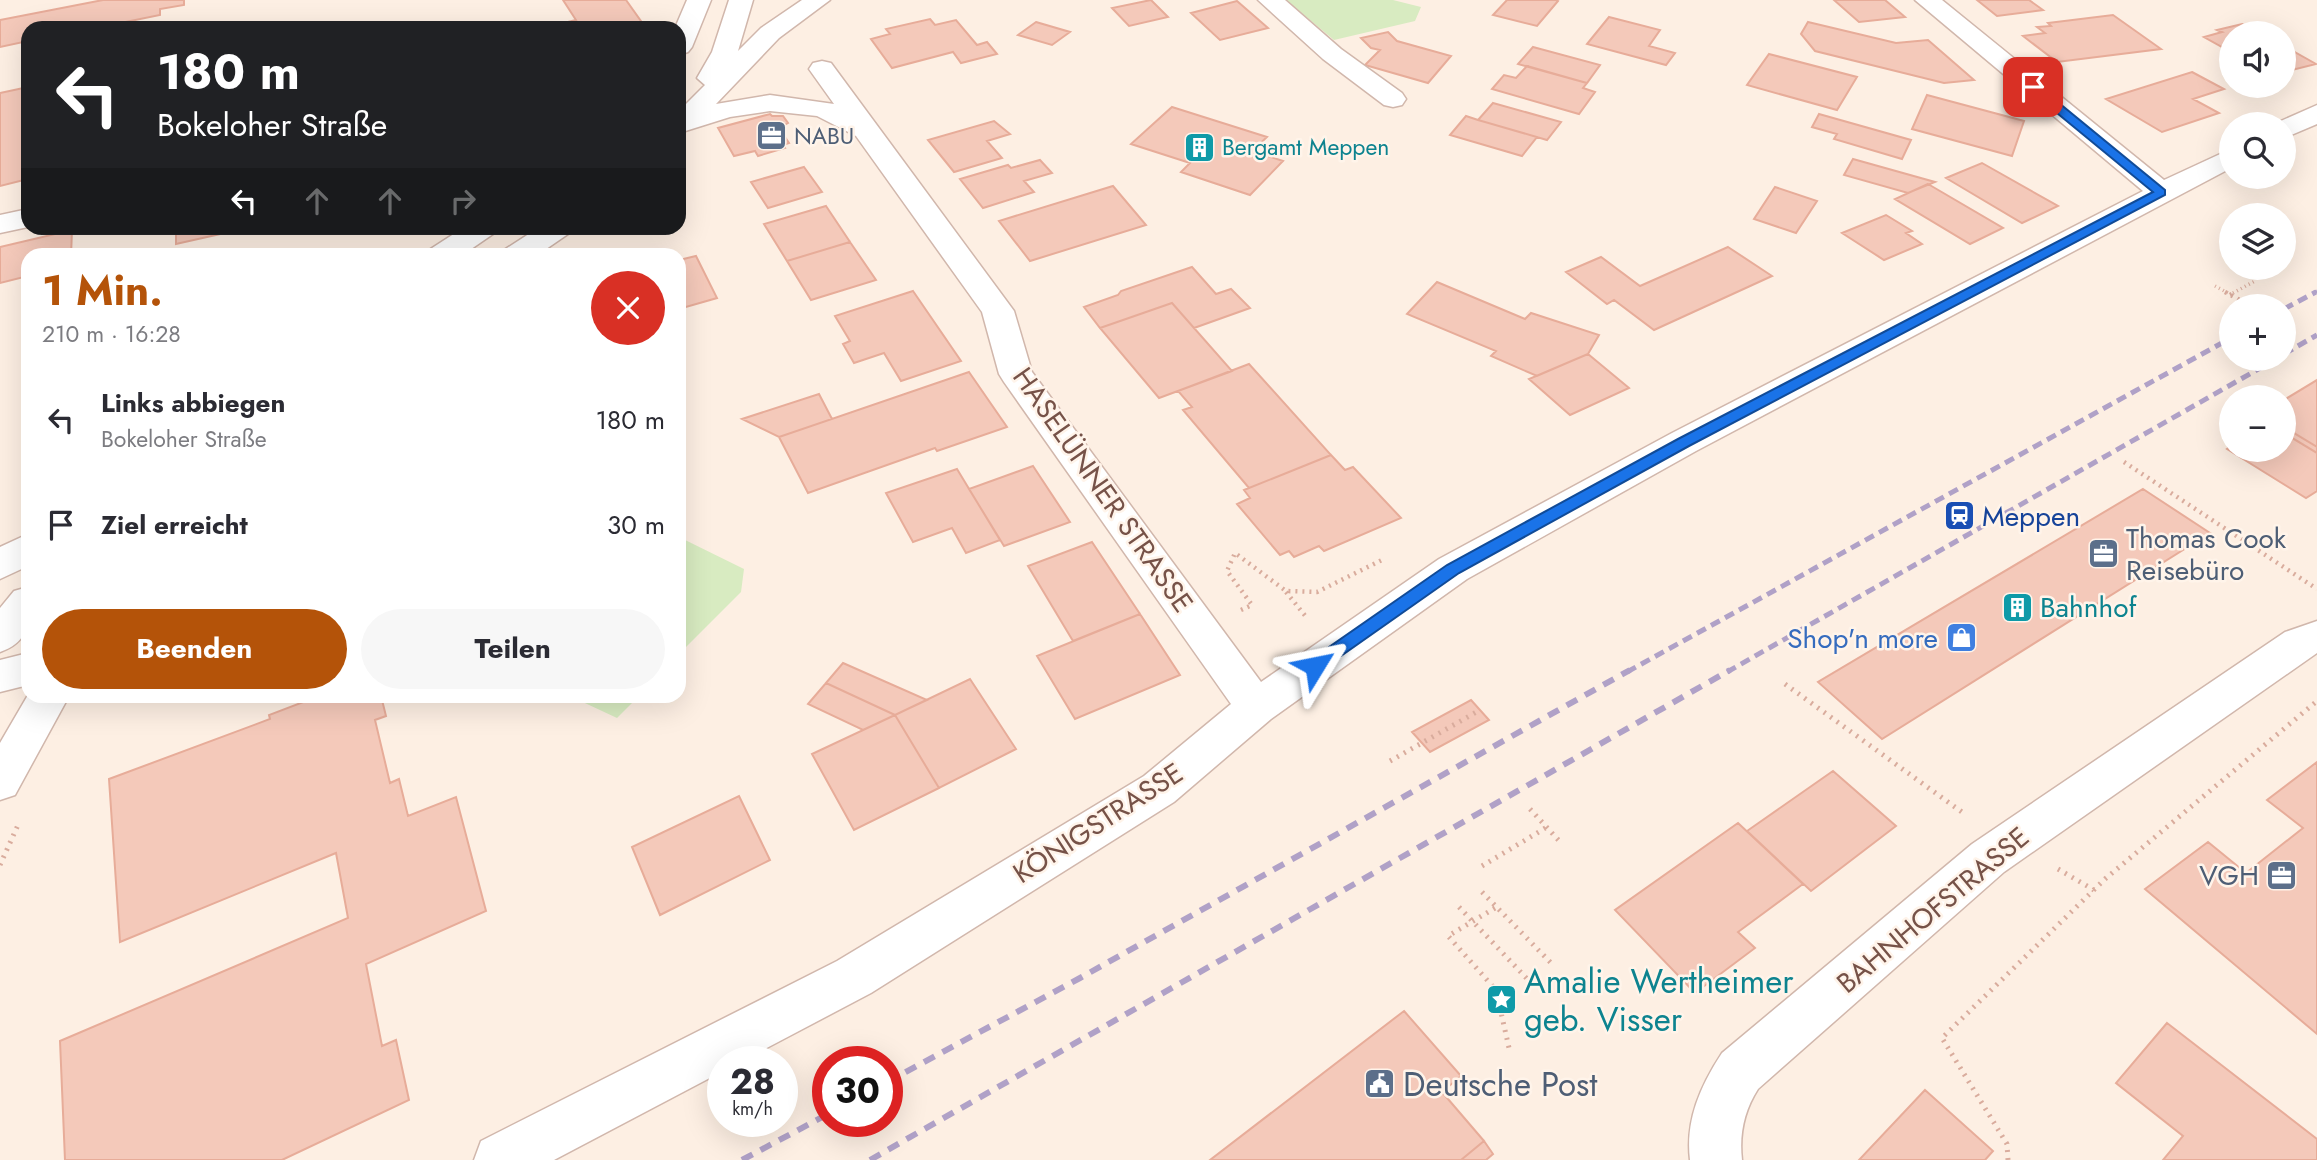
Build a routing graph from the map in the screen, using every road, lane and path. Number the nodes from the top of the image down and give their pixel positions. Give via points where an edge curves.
1 (699, 0) edge
2 (741, 0) edge
3 (818, 0) edge
4 (1270, 0) edge
5 (1927, 0) edge
6 (686, 31) edge
7 (822, 69) dead end
8 (1394, 99) dead end
9 (2317, 113) edge
10 (686, 116) edge
11 (686, 120) edge
12 (686, 124) edge
13 (2296, 124) edge
14 (866, 130) junction
15 (2219, 163) edge
16 (2161, 192) junction
17 (21, 220) edge
18 (0, 225) edge
19 (472, 235) edge
20 (546, 235) edge
21 (452, 248) edge
22 (527, 248) edge
23 (2255, 281) dead end
24 (2215, 286) dead end
25 (2228, 294) edge
26 (2232, 294) edge
27 (2124, 462) dead end
28 (21, 552) edge
29 (1392, 555) dead end
30 (0, 565) edge
31 (2317, 589) edge
32 (1252, 605) dead end
33 (2317, 637) edge
34 (21, 670) edge
35 (0, 676) edge
36 (1785, 684) dead end
37 (2317, 701) edge
38 (45, 703) edge
39 (1256, 707) junction
40 (1480, 710) dead end
41 (1390, 761) dead end
42 (0, 782) edge
43 (1530, 809) dead end
44 (1959, 811) dead end
45 (1547, 827) junction
46 (1562, 844) dead end
47 (1482, 866) dead end
48 (1482, 891) dead end
49 (1460, 907) dead end
50 (1495, 908) junction
51 (1473, 921) junction
52 (1551, 963) dead end
53 (1532, 984) dead end
54 (1509, 1048) dead end
55 (499, 1160) edge
56 (1716, 1160) edge
57 (2008, 1160) edge

1 - 6 street
2 - 10 street via 725,52
3 - 11 street via 770,33
4 - 8 street via 1332,54
5 - 16 street
7 - 14 street, HASELÜNNER STRASSE
9 - 13 street
12 - 14 street, HASELÜNNER STRASSE via 713,113 770,103 823,108
14 - 39 street, HASELÜNNER STRASSE via 998,312 1016,374
15 - 16 street, KÖNIGSTRASSE
16 - 39 street, KÖNIGSTRASSE via 1684,442 1453,569
17 - 18 street
19 - 21 street
20 - 22 street
23 - 26 path
24 - 25 path
27 - 31 path
28 - 30 street
29 - 32 path via 1317,592 1286,591 1236,553 1227,571
33 - 56 street, BAHNHOFSTRASSE via 2299,643 1988,858 1740,1071 1722,1099
34 - 35 street
36 - 44 path
37 - 57 path via 2105,879 1942,1038 2007,1144
38 - 42 street
39 - 55 street, KÖNIGSTRASSE via 1159,789 854,977
40 - 41 path
43 - 45 path
45 - 46 path
45 - 47 path
48 - 50 path
49 - 51 path
50 - 51 path
50 - 52 path
51 - 53 path
51 - 54 path via 1448,936 1496,990

